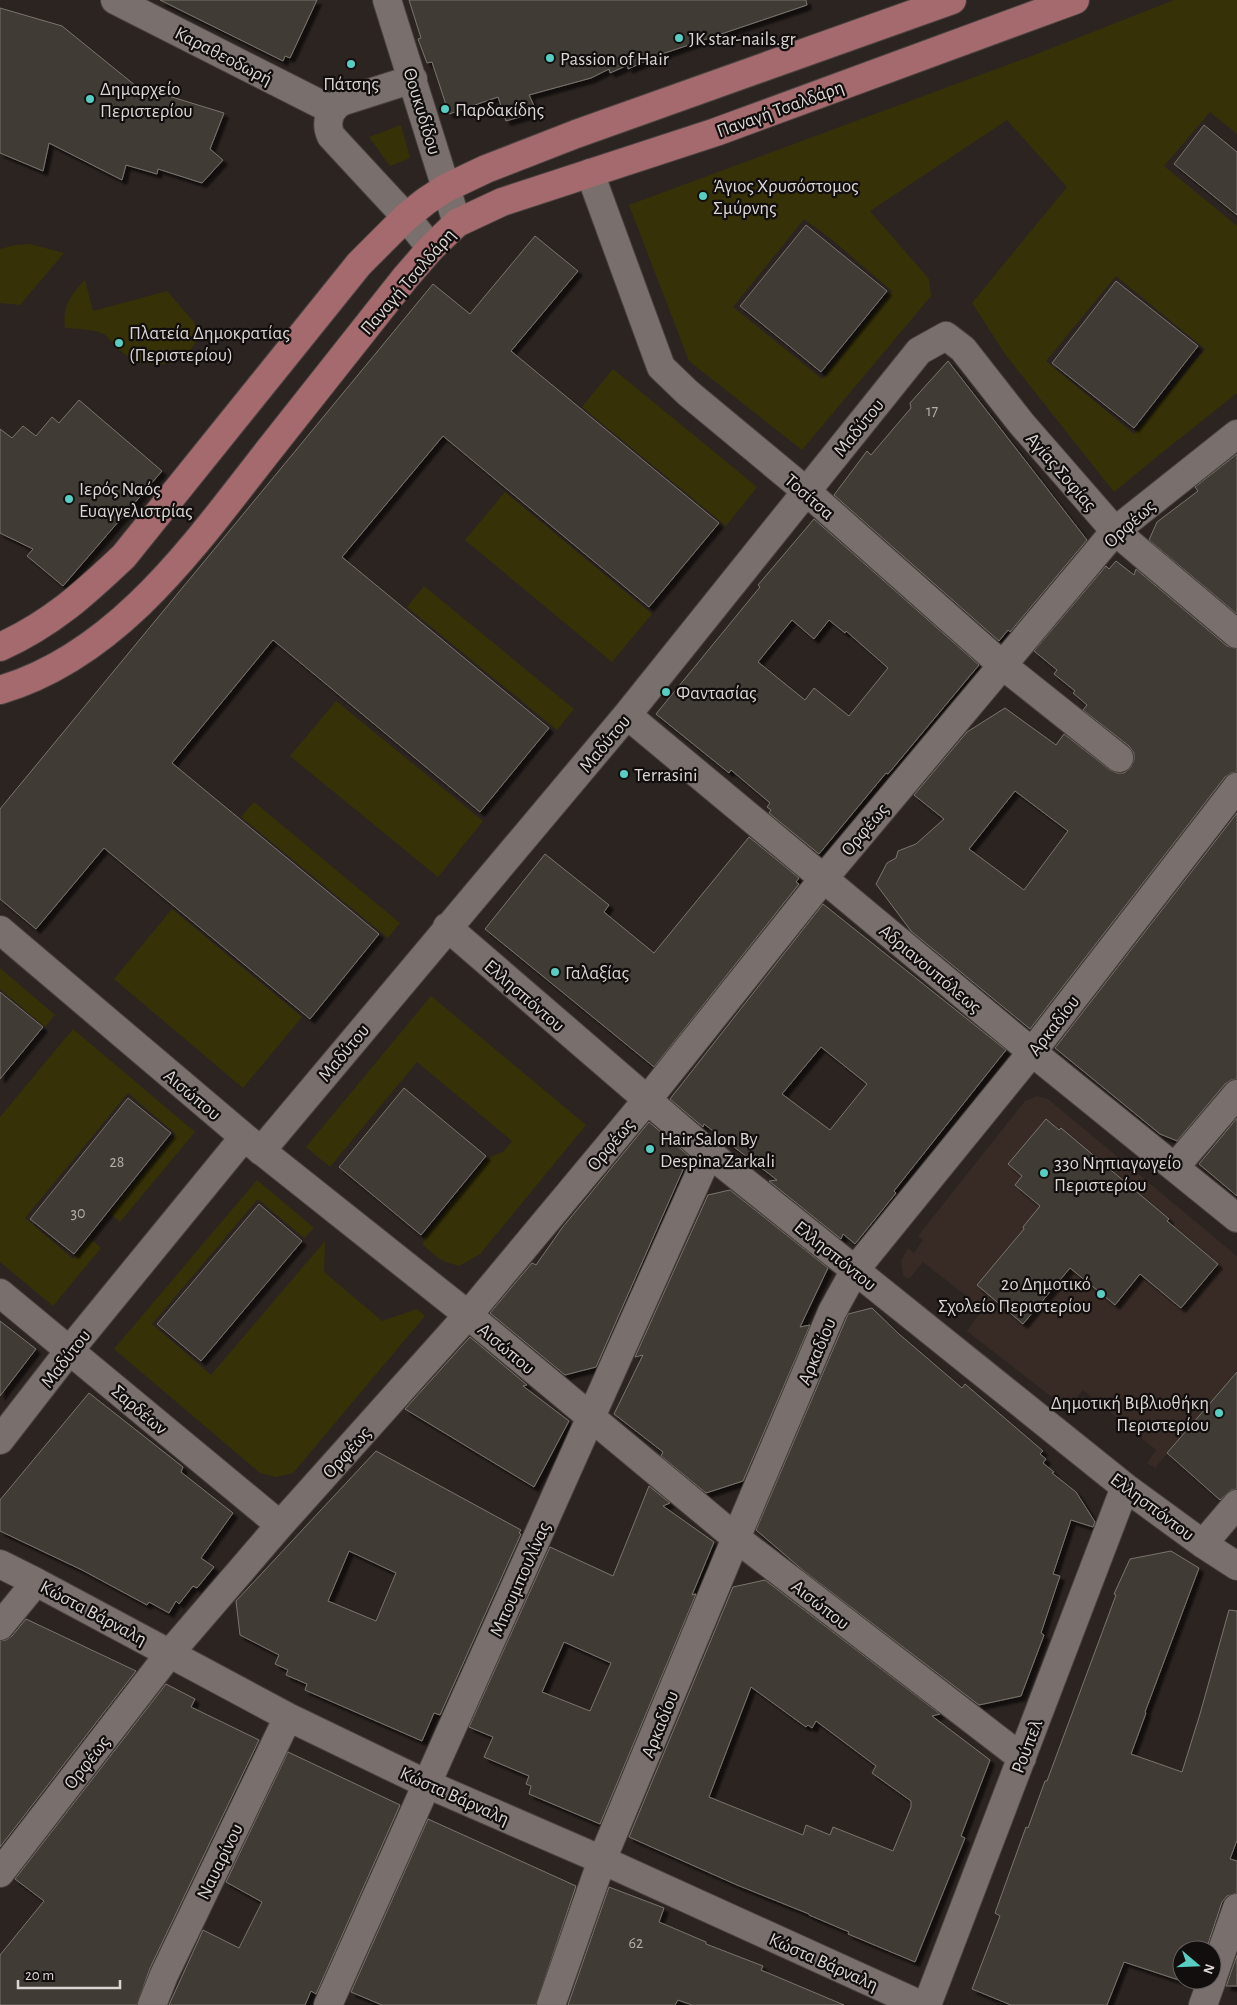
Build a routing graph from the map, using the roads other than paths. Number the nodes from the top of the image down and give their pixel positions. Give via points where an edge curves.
1 (115, 0) edge
2 (387, 0) edge
3 (952, 0) edge
4 (1076, 0) edge
5 (413, 79) junction
6 (332, 110) junction
7 (590, 173) junction
8 (446, 188) junction
9 (406, 217) junction
10 (457, 223) junction
11 (431, 248) junction
12 (946, 336) joint
13 (1237, 434) edge
14 (806, 492) junction
15 (1115, 531) junction
16 (1237, 634) edge
17 (0, 647) edge
18 (1001, 664) junction
19 (0, 690) edge
20 (628, 715) junction
21 (1119, 758) dead end
22 (1237, 787) edge
23 (824, 878) junction
24 (447, 927) junction
25 (0, 930) edge
26 (1032, 1052) junction
27 (1237, 1094) edge
28 (647, 1100) junction
29 (252, 1144) junction
30 (709, 1153) junction
31 (1175, 1167) junction
32 (1237, 1218) edge
33 (855, 1270) junction
34 (0, 1293) edge
35 (468, 1316) junction
36 (69, 1351) junction
37 (591, 1418) junction
38 (0, 1440) edge
39 (1125, 1487) junction
40 (1237, 1504) edge
41 (280, 1525) junction
42 (736, 1538) junction
43 (1203, 1544) junction
44 (0, 1564) edge
45 (1237, 1566) edge
46 (36, 1582) junction
47 (0, 1626) edge
48 (170, 1653) junction
49 (288, 1717) junction
50 (1022, 1758) junction
51 (427, 1784) junction
52 (602, 1860) junction
53 (0, 1873) edge
54 (1237, 1908) edge
55 (1222, 1951) edge
56 (1208, 1990) edge
57 (334, 2003) edge
58 (152, 2005) edge
59 (551, 2005) edge
60 (920, 2005) edge
61 (927, 2005) edge
62 (1203, 2005) edge

1 - 6 street, Καραθεοδωρή
2 - 5 street, Θουκυδίδου
3 - 8 main road, Παναγή Τσαλδάρη via 586,130
4 - 7 main road, Παναγή Τσαλδάρη via 716,132
5 - 6 street via 341,102
5 - 8 street, Θουκυδίδου
6 - 9 street via 328,122 331,136
7 - 10 main road, Παναγή Τσαλδάρη via 502,202
7 - 14 street, Τοσίτσα via 661,366 688,393
8 - 9 main road, Παναγή Τσαλδάρη
8 - 10 street, Θουκυδίδου
9 - 11 street
9 - 17 main road, Παναγή Τσαλδάρη via 359,264 124,556 81,598 46,623
10 - 11 main road, Παναγή Τσαλδάρη
11 - 19 main road, Παναγή Τσαλδάρη via 201,537 149,594 115,626 73,656
12 - 14 street, Μαδύτου via 920,351
12 - 15 street, Αγίας Σοφίας via 963,348 1021,424
13 - 15 street, Ορφέως
14 - 18 street, Τοσίτσα
14 - 20 street, Μαδύτου
15 - 16 street, Αγίας Σοφίας
15 - 18 street, Ορφέως
18 - 21 street, Τοσίτσα
18 - 23 street, Ορφέως
20 - 23 street, Αδριανουπόλεως
20 - 24 street, Μαδύτου
22 - 26 street, Αρκαδίου
23 - 26 street, Αδριανουπόλεως
23 - 28 street, Ορφέως
24 - 28 street, Ελλησπόντου
24 - 29 street, Μαδύτου
25 - 29 street, Αισώπου
26 - 31 street, Αδριανουπόλεως
26 - 33 street, Αρκαδίου
27 - 31 street
28 - 30 street, Ελλησπόντου
28 - 35 street, Ορφέως
29 - 35 street, Αισώπου
29 - 36 street, Μαδύτου
30 - 33 street, Ελλησπόντου
30 - 37 street, Μπουμπουλίνας
31 - 32 street, Αδριανουπόλεως
33 - 39 street, Ελλησπόντου
33 - 42 street, Αρκαδίου via 832,1312
34 - 36 street, Σαρδέων
35 - 37 street, Αισώπου
35 - 41 street, Ορφέως
36 - 38 street, Μαδύτου
36 - 41 street, Σαρδέων
37 - 42 street, Αισώπου
37 - 51 street, Μπουμπουλίνας
39 - 43 street, Ελλησπόντου
39 - 50 street, Ρούπελ
40 - 43 street
41 - 48 street, Ορφέως
42 - 50 street, Αισώπου
42 - 52 street, Αρκαδίου
43 - 45 street, Ελλησπόντου
44 - 46 street, Κώστα Βάρναλη
46 - 47 street
46 - 48 street, Κώστα Βάρναλη
48 - 49 street, Κώστα Βάρναλη
48 - 53 street, Ορφέως
49 - 51 street, Κώστα Βάρναλη
49 - 58 street, Ναυαρίνου
50 - 61 street, Ρούπελ
51 - 52 street, Κώστα Βάρναλη
51 - 57 street, Μπουμπουλίνας
52 - 59 street, Αρκαδίου
52 - 60 street, Κώστα Βάρναλη
54 - 55 street
56 - 62 street

